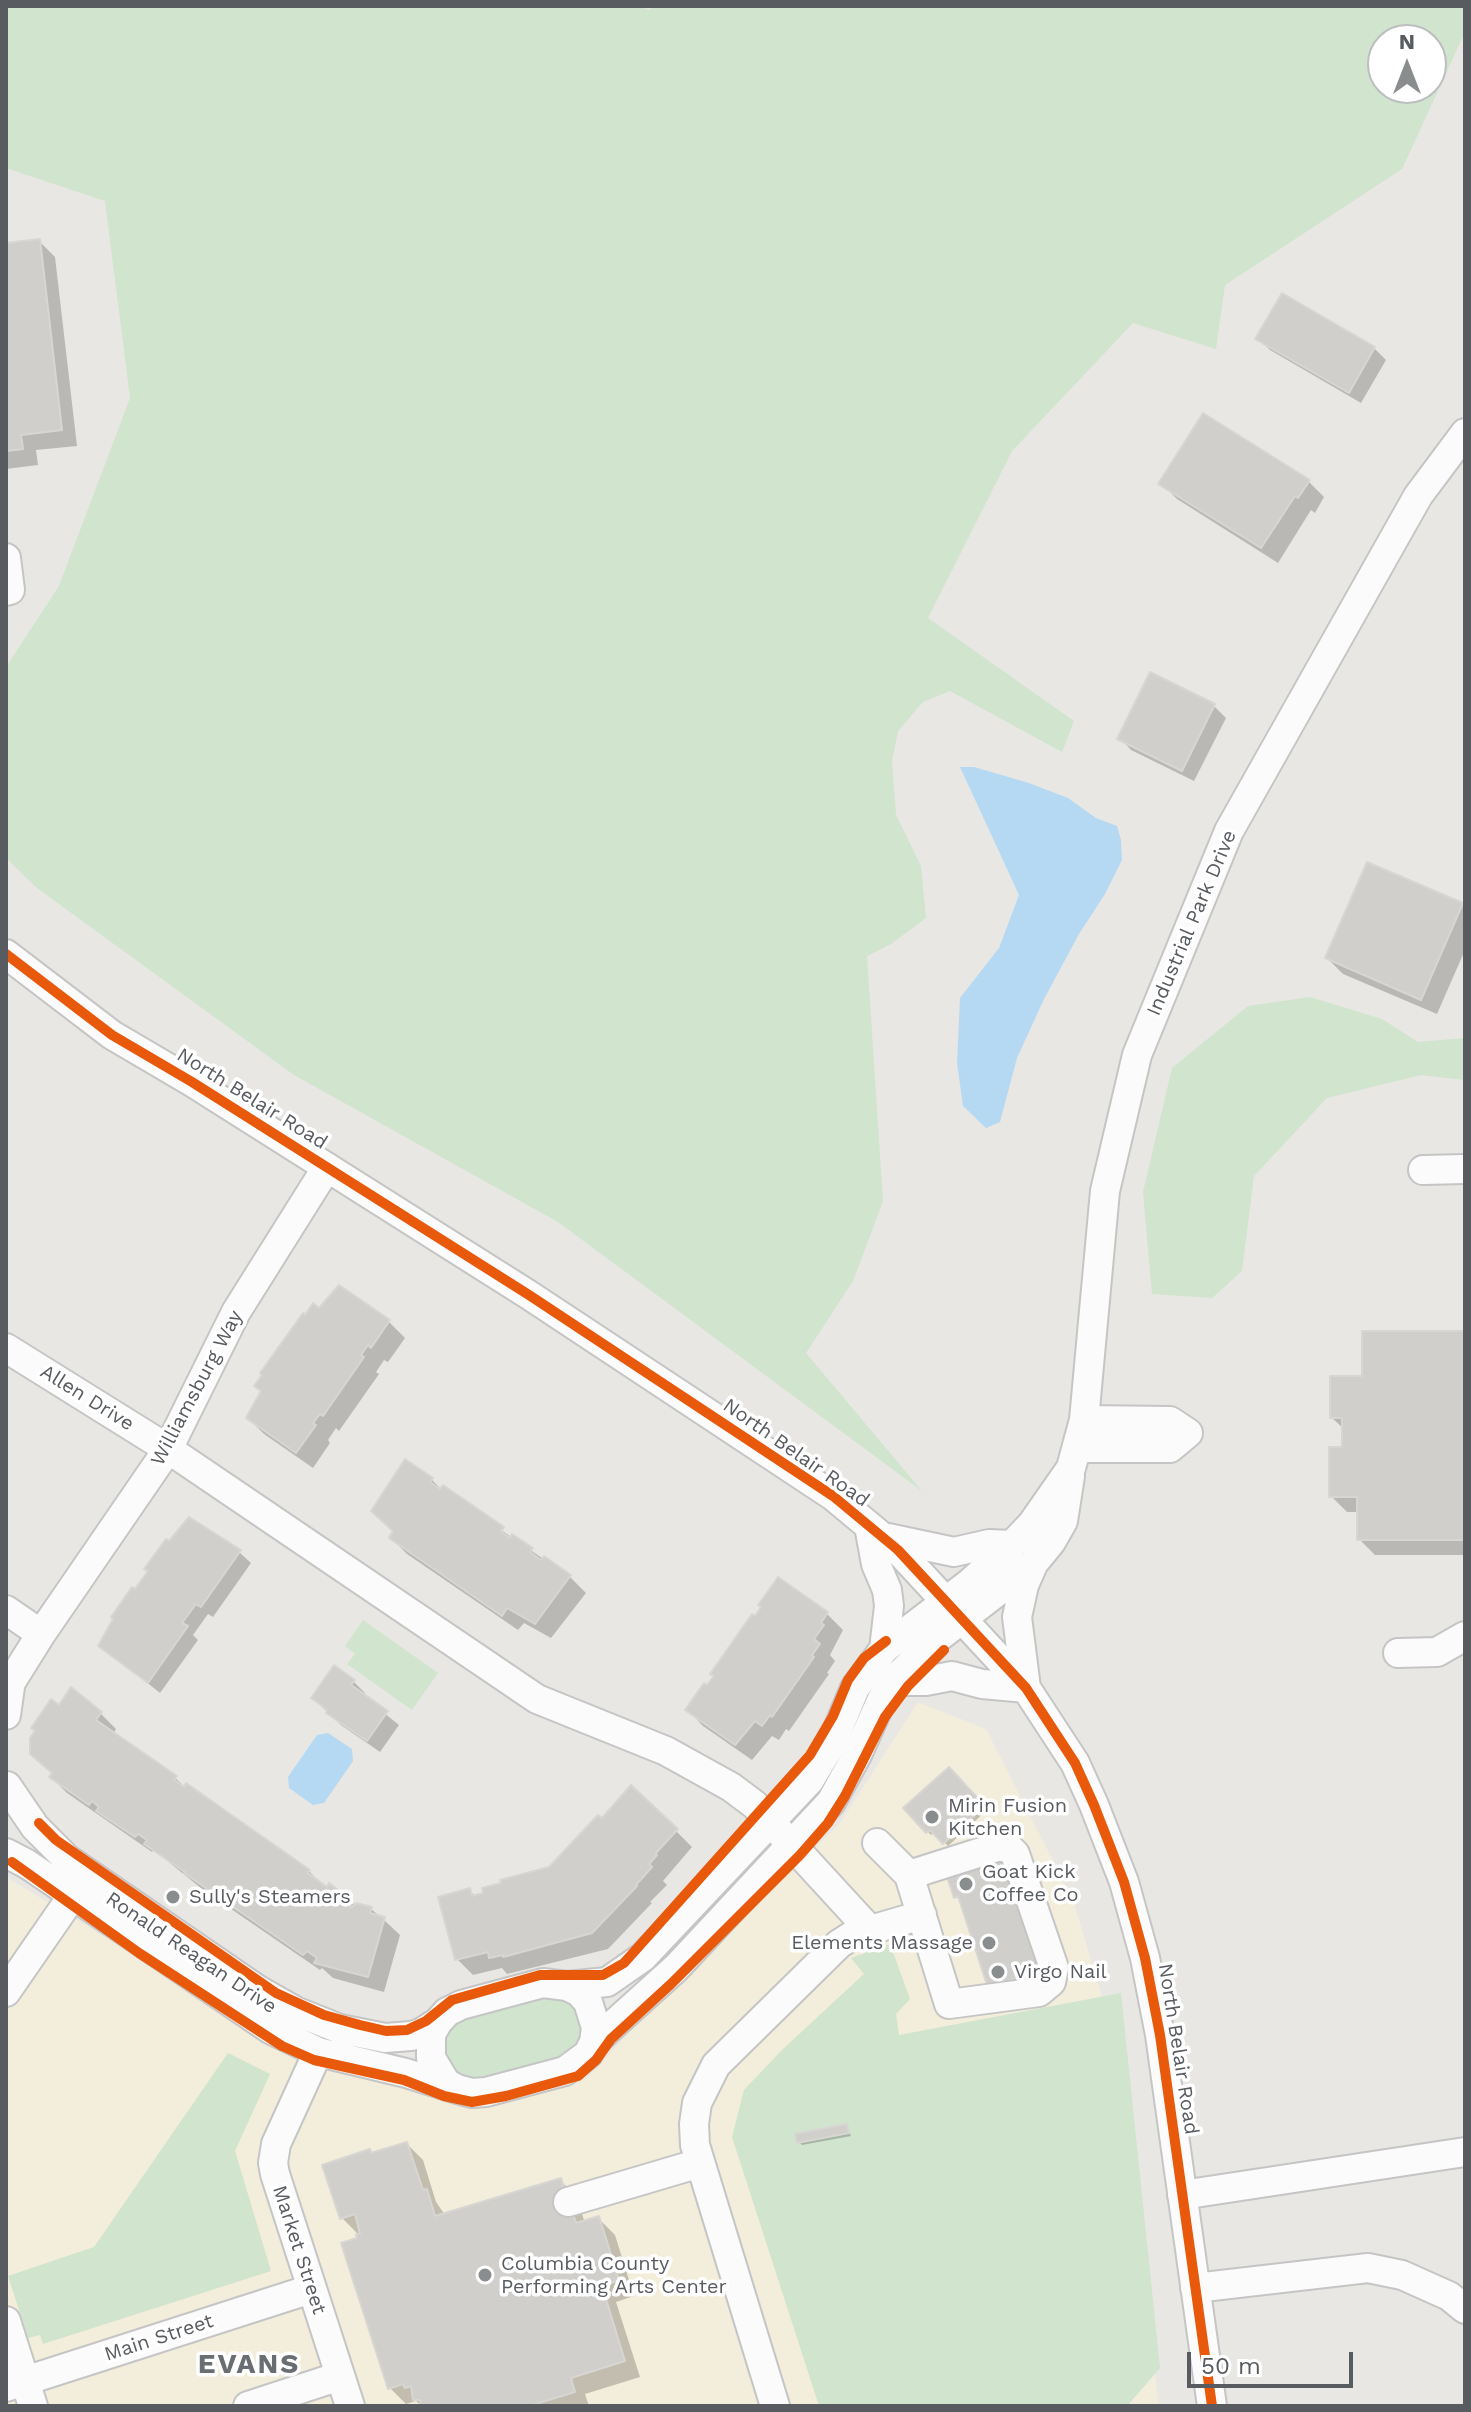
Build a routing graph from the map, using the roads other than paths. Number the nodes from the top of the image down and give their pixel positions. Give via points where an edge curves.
1 (1465, 433) edge
2 (6, 558) edge
3 (7, 595) edge
4 (6, 954) edge
5 (327, 1167) junction
6 (1465, 1169) edge
7 (1423, 1170) dead end
8 (6, 1348) edge
9 (1084, 1420) junction
10 (168, 1449) junction
11 (1074, 1458) junction
12 (876, 1532) junction
13 (1012, 1545) junction
14 (1033, 1564) junction
15 (955, 1609) junction
16 (6, 1610) edge
17 (41, 1634) junction
18 (1465, 1636) edge
19 (884, 1649) junction
20 (1398, 1653) dead end
21 (893, 1681) junction
22 (1026, 1688) junction
23 (7, 1697) edge
24 (6, 1778) edge
25 (7, 1786) edge
26 (6, 1794) edge
27 (771, 1823) junction
28 (877, 1843) dead end
29 (792, 1846) junction
30 (6, 1853) edge
31 (909, 1875) junction
32 (73, 1895) junction
33 (922, 1915) junction
34 (869, 1929) junction
35 (567, 1986) junction
36 (6, 1992) edge
37 (438, 2022) junction
38 (594, 2042) junction
39 (318, 2052) junction
40 (457, 2089) junction
41 (1465, 2152) edge
42 (700, 2163) junction
43 (1182, 2195) junction
44 (568, 2202) dead end
45 (1195, 2288) junction
46 (311, 2289) junction
47 (1465, 2309) edge
48 (6, 2321) edge
49 (340, 2376) junction
50 (21, 2391) edge
51 (248, 2406) edge
52 (350, 2406) edge
53 (775, 2406) edge
54 (1212, 2406) edge

1 - 9 street, Industrial Park Drive via 1418,496 1229,831 1137,1055 1105,1191
2 - 3 street
4 - 5 street, North Belair Road via 112,1035
5 - 10 street, Williamsburg Way via 236,1312
5 - 12 street, North Belair Road via 833,1496
6 - 7 street
8 - 10 street, Allen Drive
9 - 11 street, Industrial Park Drive
9 - 11 street via 1170,1421 1188,1433 1170,1448
10 - 17 street, Williamsburg Way
10 - 27 street, Allen Drive via 537,1699 700,1768 755,1805
11 - 13 street, Industrial Park Drive via 1032,1524
11 - 14 street, Industrial Park Drive via 1063,1521
12 - 13 street via 954,1552
12 - 15 street, North Belair Road
12 - 19 street via 876,1564 888,1598
13 - 15 street, Industrial Park Drive via 971,1582
14 - 15 street, Industrial Park Drive
14 - 22 street via 1017,1617
15 - 19 street, Ronald Reagan Drive
15 - 21 street, Ronald Reagan Drive via 935,1640
15 - 22 street, North Belair Road
16 - 17 street
17 - 23 street, Williamsburg Way
18 - 20 street via 1437,1652
19 - 27 street, Ronald Reagan Drive via 855,1688 809,1781
21 - 22 street via 952,1676
21 - 29 street, Ronald Reagan Drive via 831,1802
22 - 43 street, North Belair Road via 1075,1763 1124,1882 1154,2004
24 - 25 street, Ronald Reagan Drive
25 - 26 street, Ronald Reagan Drive
25 - 37 street, Ronald Reagan Drive via 35,1827 67,1859 295,2011 340,2029 398,2039
27 - 29 street, Allen Drive
27 - 35 street, Ronald Reagan Drive via 632,1967 607,1982
28 - 31 street
29 - 34 street, Allen Drive
29 - 38 street, Ronald Reagan Drive via 669,1975
30 - 32 street, Ronald Reagan Drive
31 - 33 street
31 - 33 street via 1008,1847 1015,1854 1054,1968 1051,1982 1039,1992 949,2004
32 - 36 street
32 - 39 street, Ronald Reagan Drive via 252,2019
33 - 34 street
34 - 42 street via 839,1944 716,2065 697,2103 695,2145
35 - 37 street, Ronald Reagan Drive via 543,1983 461,2005
35 - 38 street via 588,2002 596,2028
37 - 40 street via 431,2034 431,2058 446,2083
38 - 40 street, Ronald Reagan Drive via 588,2054 565,2071 486,2092
39 - 40 street, Ronald Reagan Drive
39 - 46 street, Market Street via 276,2144 273,2163
41 - 43 street
42 - 44 street
42 - 53 street
43 - 45 street, North Belair Road
45 - 47 street via 1368,2268 1402,2275
45 - 54 street, North Belair Road
46 - 49 street, Market Street
46 - 50 street, Main Street
48 - 50 street
49 - 51 street
49 - 52 street, Market Street

